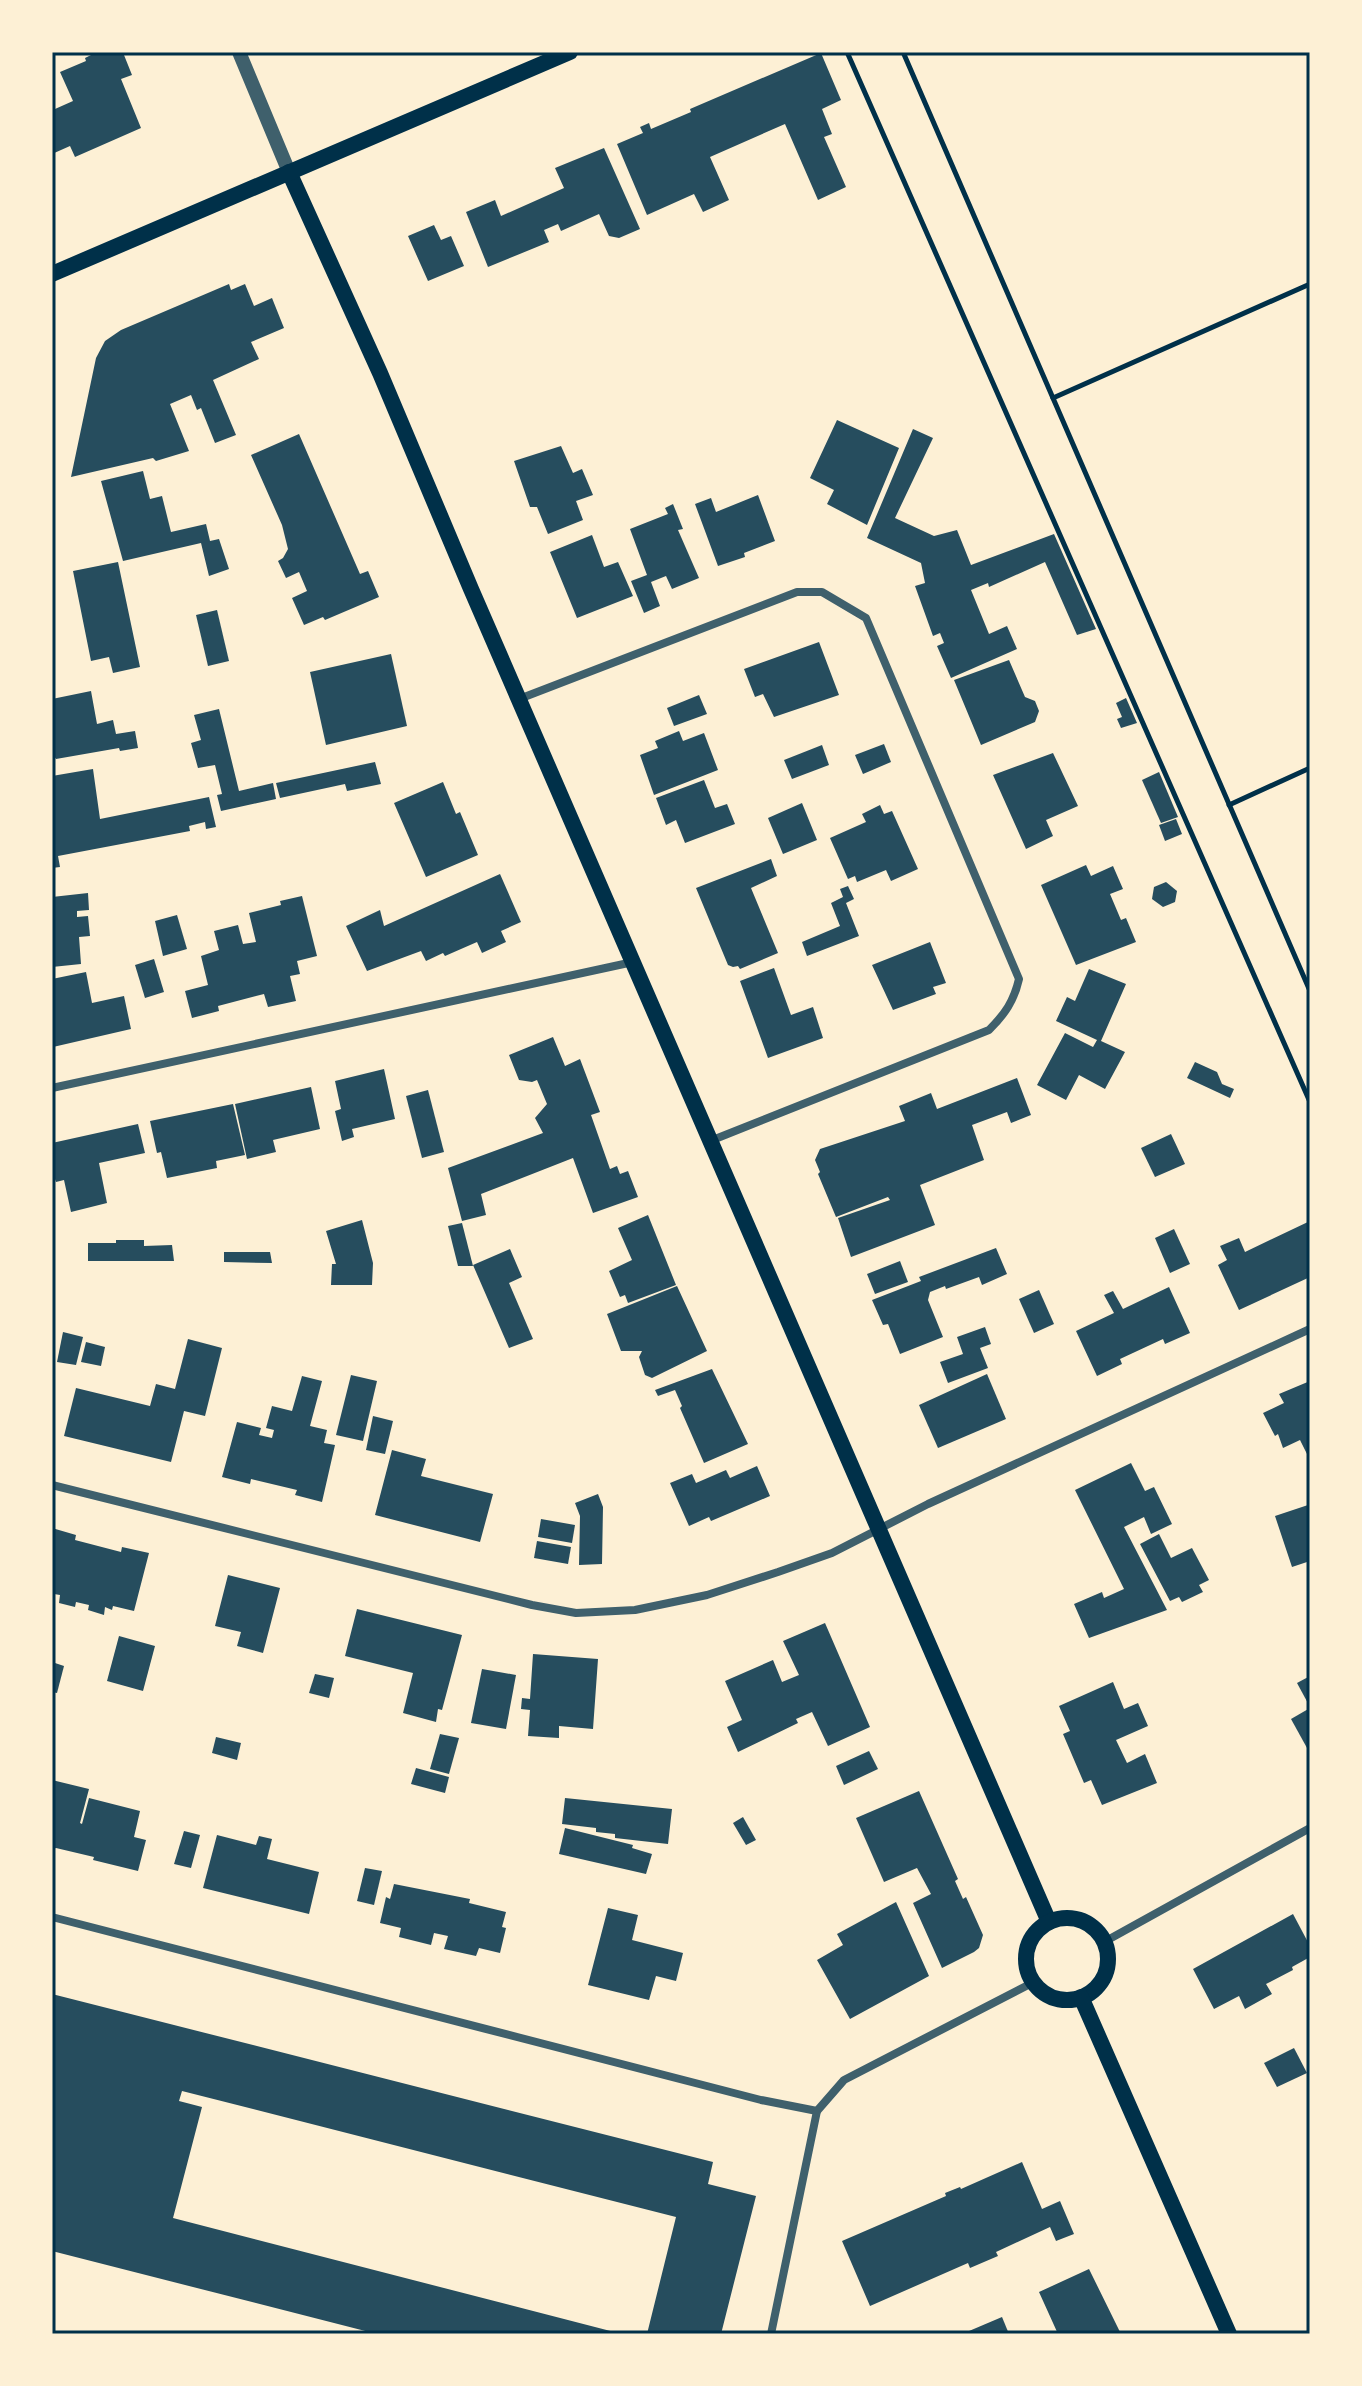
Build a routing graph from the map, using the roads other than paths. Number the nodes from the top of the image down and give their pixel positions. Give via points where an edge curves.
1 (239, 52) edge
2 (570, 52) edge
3 (289, 172) junction
4 (52, 274) edge
5 (519, 699) junction
6 (633, 962) junction
7 (52, 1088) edge
8 (710, 1141) junction
9 (1310, 1329) edge
10 (52, 1485) edge
11 (879, 1529) junction
12 (1310, 1828) edge
13 (52, 1917) edge
14 (1049, 1922) junction
15 (1104, 1942) junction
16 (1034, 1982) junction
17 (1081, 1997) junction
18 (817, 2111) junction
19 (771, 2334) edge
20 (1229, 2334) edge

1 - 3 street
2 - 3 main road
3 - 4 main road
3 - 5 main road
5 - 6 main road
5 - 8 street via 797,592 822,592 866,618 1019,979 1016,996 989,1030
6 - 7 street
6 - 8 main road
8 - 11 main road
9 - 11 street
10 - 11 street via 576,1613 635,1610 707,1595 832,1553
11 - 14 main road
12 - 15 street
13 - 18 street
14 - 15 main road via 1084,1922
14 - 16 main road via 1033,1936 1027,1951
15 - 17 main road via 1106,1971
16 - 17 main road via 1056,1998
16 - 18 street via 844,2080
17 - 20 main road
18 - 19 street

